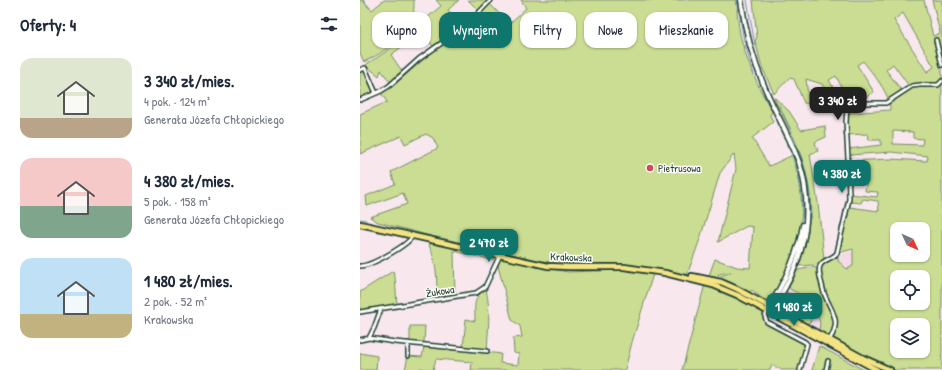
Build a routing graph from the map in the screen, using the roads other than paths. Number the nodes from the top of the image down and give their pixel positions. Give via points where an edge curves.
1 (492, 0) edge
2 (741, 0) edge
3 (936, 40) dead end
4 (942, 65) edge
5 (360, 70) edge
6 (942, 82) edge
7 (376, 93) junction
8 (360, 100) edge
9 (806, 211) junction
10 (360, 224) edge
11 (413, 235) junction
12 (500, 255) junction
13 (360, 266) edge
14 (776, 302) junction
15 (381, 309) junction
16 (770, 310) junction
17 (360, 312) edge
18 (780, 312) junction
19 (369, 338) junction
20 (830, 339) junction
21 (360, 340) edge
22 (408, 343) junction
23 (487, 351) dead end
24 (408, 356) dead end
25 (828, 361) dead end
26 (800, 370) edge
27 (826, 370) edge
28 (877, 370) edge
29 (890, 370) edge

1 - 7 street via 467,25 424,55 389,86
2 - 9 main road via 754,60 799,164
3 - 4 street
5 - 7 street via 365,68
6 - 20 street via 938,85 912,86 886,103 856,103 847,107 848,204 837,255 820,264 824,293 835,318 835,330
7 - 8 street
9 - 14 main road via 799,256
9 - 16 main road via 791,266
10 - 11 main road, Krakowska
11 - 12 main road, Krakowska
11 - 13 street via 410,240 387,255
12 - 15 street, Żukowa via 485,287 476,293
12 - 16 main road, Krakowska via 555,267 616,266 665,273 716,286
14 - 16 main road
14 - 18 main road
15 - 17 street, Żukowa
15 - 19 street
16 - 18 main road, Krakowska
16 - 26 street via 767,321 806,343 807,348
16 - 28 main road, Krakowska
18 - 20 main road, Krakowska
19 - 21 street
19 - 22 street
20 - 29 main road, Krakowska
22 - 23 street
22 - 24 street
25 - 27 street

